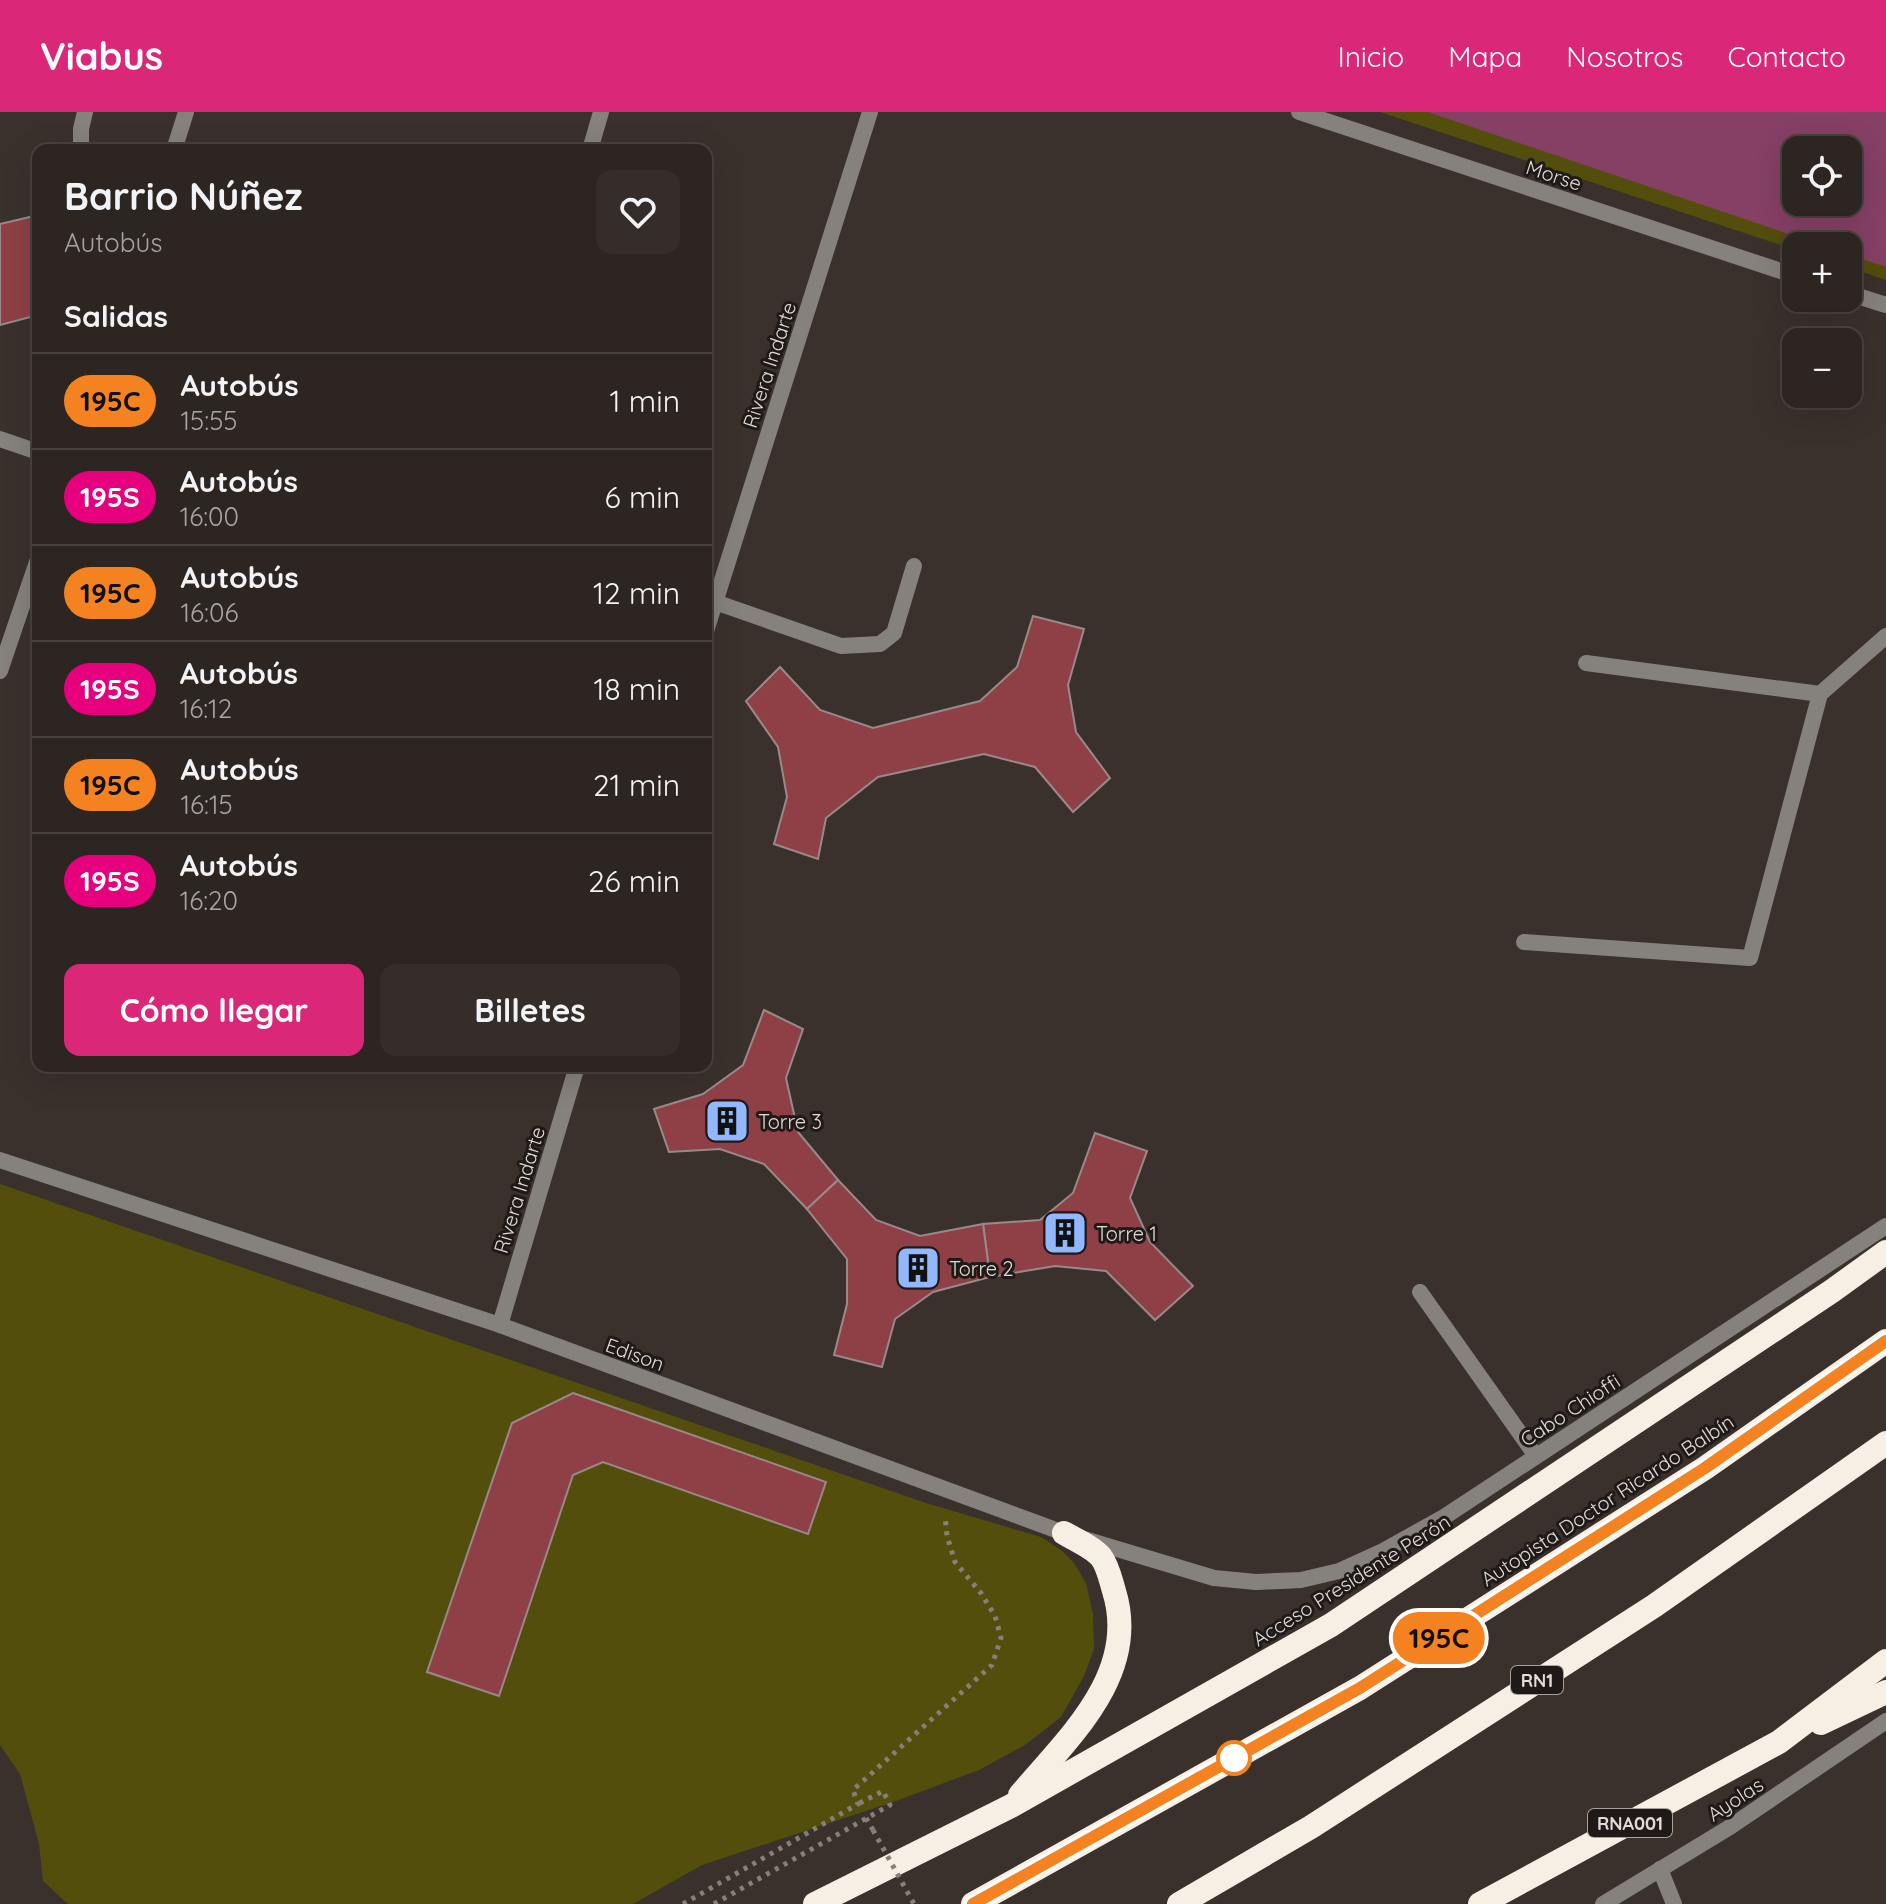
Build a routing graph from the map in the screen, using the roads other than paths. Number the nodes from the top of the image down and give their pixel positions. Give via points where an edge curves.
1 (85, 112) edge
2 (186, 112) edge
3 (601, 112) edge
4 (870, 112) edge
5 (1299, 112) edge
6 (81, 144) edge
7 (176, 144) edge
8 (592, 144) edge
9 (1782, 271) edge
10 (1862, 297) edge
11 (1886, 305) edge
12 (0, 439) edge
13 (32, 450) edge
14 (914, 566) dead end
15 (32, 577) edge
16 (715, 602) junction
17 (712, 612) edge
18 (1886, 636) edge
19 (1586, 663) dead end
20 (0, 671) edge
21 (1820, 694) junction
22 (1524, 942) dead end
23 (575, 1072) edge
24 (0, 1160) edge
25 (1886, 1226) edge
26 (1886, 1252) edge
27 (1420, 1292) dead end
28 (500, 1325) junction
29 (1886, 1341) edge
30 (1886, 1443) edge
31 (1536, 1456) junction
32 (1064, 1533) junction
33 (1256, 1582) joint
34 (1886, 1661) edge
35 (1886, 1692) edge
36 (1886, 1721) edge
37 (1779, 1742) junction
38 (1011, 1806) junction
39 (1660, 1869) junction
40 (815, 1904) edge
41 (973, 1904) edge
42 (1179, 1904) edge
43 (1480, 1904) edge
44 (1603, 1904) edge
45 (1674, 1904) edge

1 - 6 street
2 - 7 street
3 - 8 street
4 - 16 street, Rivera Indarte
5 - 9 street, Morse
10 - 11 street
12 - 13 street
14 - 16 street via 894,633 880,644 841,646
15 - 20 street
16 - 17 street, Rivera Indarte
18 - 21 street
19 - 21 street
21 - 22 street via 1750,958
23 - 28 street, Rivera Indarte
24 - 28 street, Edison
25 - 31 street, Cabo Chioffi
26 - 38 highway, Acceso Presidente Perón via 1331,1625
27 - 31 street
28 - 32 street, Edison
29 - 41 highway, Autopista Doctor Ricardo Balbín via 1705,1468 1360,1688
30 - 42 highway, RN1 via 1654,1606 1311,1827
31 - 33 street, Cabo Chioffi via 1444,1517 1339,1571
32 - 33 street, Edison via 1214,1578
32 - 38 highway via 1100,1556 1118,1604 1119,1639 1112,1672 1097,1703
34 - 37 highway, RNA001
35 - 37 highway
36 - 39 street, Ayolas
37 - 43 highway, RNA001
38 - 40 highway, Acceso Presidente Perón
39 - 44 street, Ayolas
39 - 45 street

